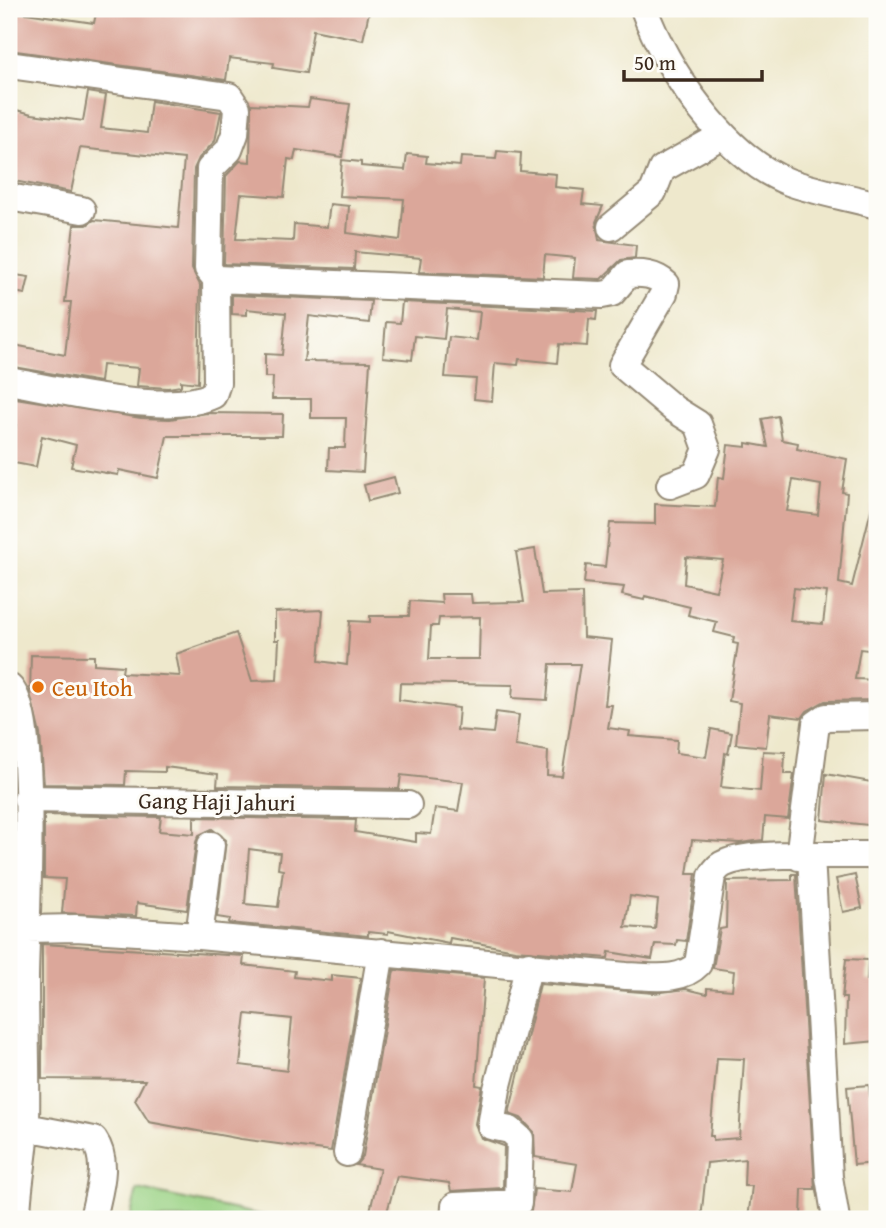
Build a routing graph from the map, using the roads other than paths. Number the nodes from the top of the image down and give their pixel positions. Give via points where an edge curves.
1 (644, 9) edge
2 (9, 65) edge
3 (721, 136) junction
4 (9, 197) edge
5 (877, 205) edge
6 (82, 210) dead end
7 (611, 227) dead end
8 (216, 279) junction
9 (9, 381) edge
10 (670, 485) dead end
11 (9, 687) edge
12 (877, 716) edge
13 (27, 799) junction
14 (408, 805) dead end
15 (211, 845) dead end
16 (877, 855) edge
17 (805, 857) junction
18 (28, 929) junction
19 (199, 936) junction
20 (381, 952) junction
21 (529, 965) junction
22 (26, 1127) junction
23 (346, 1153) dead end
24 (17, 1219) edge
25 (93, 1219) edge
26 (454, 1219) edge
27 (836, 1219) edge

1 - 3 street via 651,29
2 - 8 street via 229,96 234,101 233,141 211,170 208,270
3 - 5 street via 759,167 788,182
3 - 7 street via 662,169 653,192
4 - 6 street
8 - 9 street via 217,383 213,395 180,403 101,398
8 - 10 street via 602,295 612,293 628,274 656,276 666,284 664,293 622,365 702,429 707,449 696,475
11 - 13 street via 17,693 23,720
12 - 17 street via 826,717 816,724
13 - 14 street, Gang Haji Jahuri via 238,813
13 - 18 street
15 - 19 street
16 - 17 street
17 - 21 street via 731,860 719,866 712,876 698,964 679,977
17 - 27 street
18 - 19 street
18 - 22 street
19 - 20 street
20 - 21 street
20 - 23 street
21 - 26 street via 491,1126 510,1130 520,1139 518,1203 455,1206
22 - 24 street
22 - 25 street via 93,1140 99,1147 103,1168

